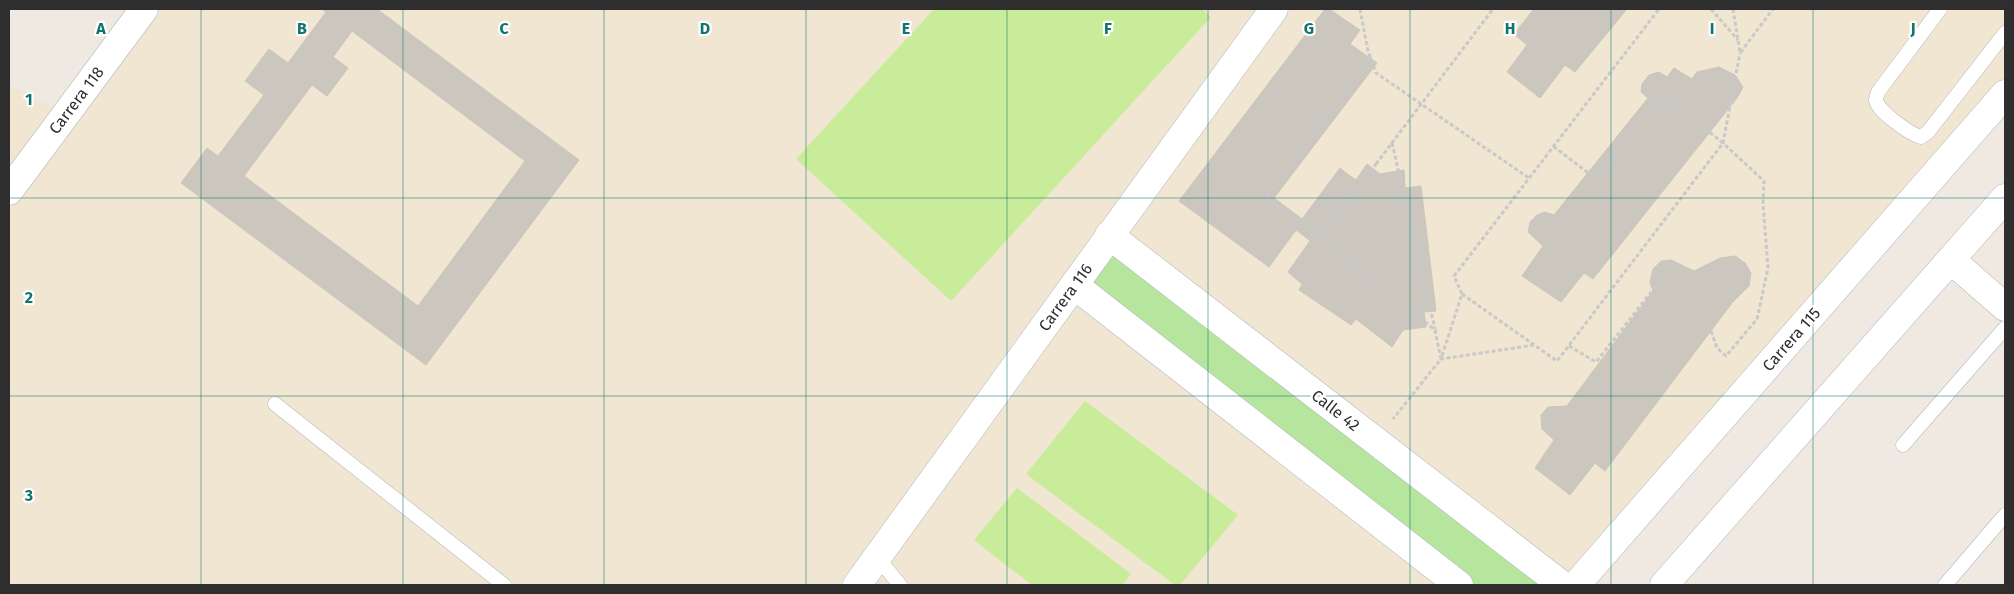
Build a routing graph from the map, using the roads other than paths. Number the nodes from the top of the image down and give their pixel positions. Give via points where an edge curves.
1 (144, 9) edge
2 (1274, 9) edge
3 (1940, 9) edge
4 (2005, 33) edge
5 (2005, 94) edge
6 (9, 191) edge
7 (2005, 198) edge
8 (1110, 235) junction
9 (1951, 260) junction
10 (1074, 284) junction
11 (2005, 307) edge
12 (2005, 328) edge
13 (275, 404) dead end
14 (1903, 445) dead end
15 (2005, 515) edge
16 (877, 557) junction
17 (504, 585) edge
18 (856, 585) edge
19 (900, 585) edge
20 (1459, 585) edge
21 (1562, 585) edge
22 (1576, 585) edge
23 (1664, 585) edge
24 (1945, 585) edge

1 - 6 street, Carrera 118
2 - 8 street, Carrera 116
3 - 4 lane via 1878,92 1876,100 1880,108 1921,138
5 - 22 street, Carrera 115
7 - 9 street
8 - 10 street, Carrera 116
8 - 21 street, Calle 42
9 - 11 street
9 - 23 street
10 - 16 street, Carrera 116
10 - 20 street
12 - 14 lane
13 - 17 lane
15 - 24 lane
16 - 18 street, Carrera 116
16 - 19 lane

